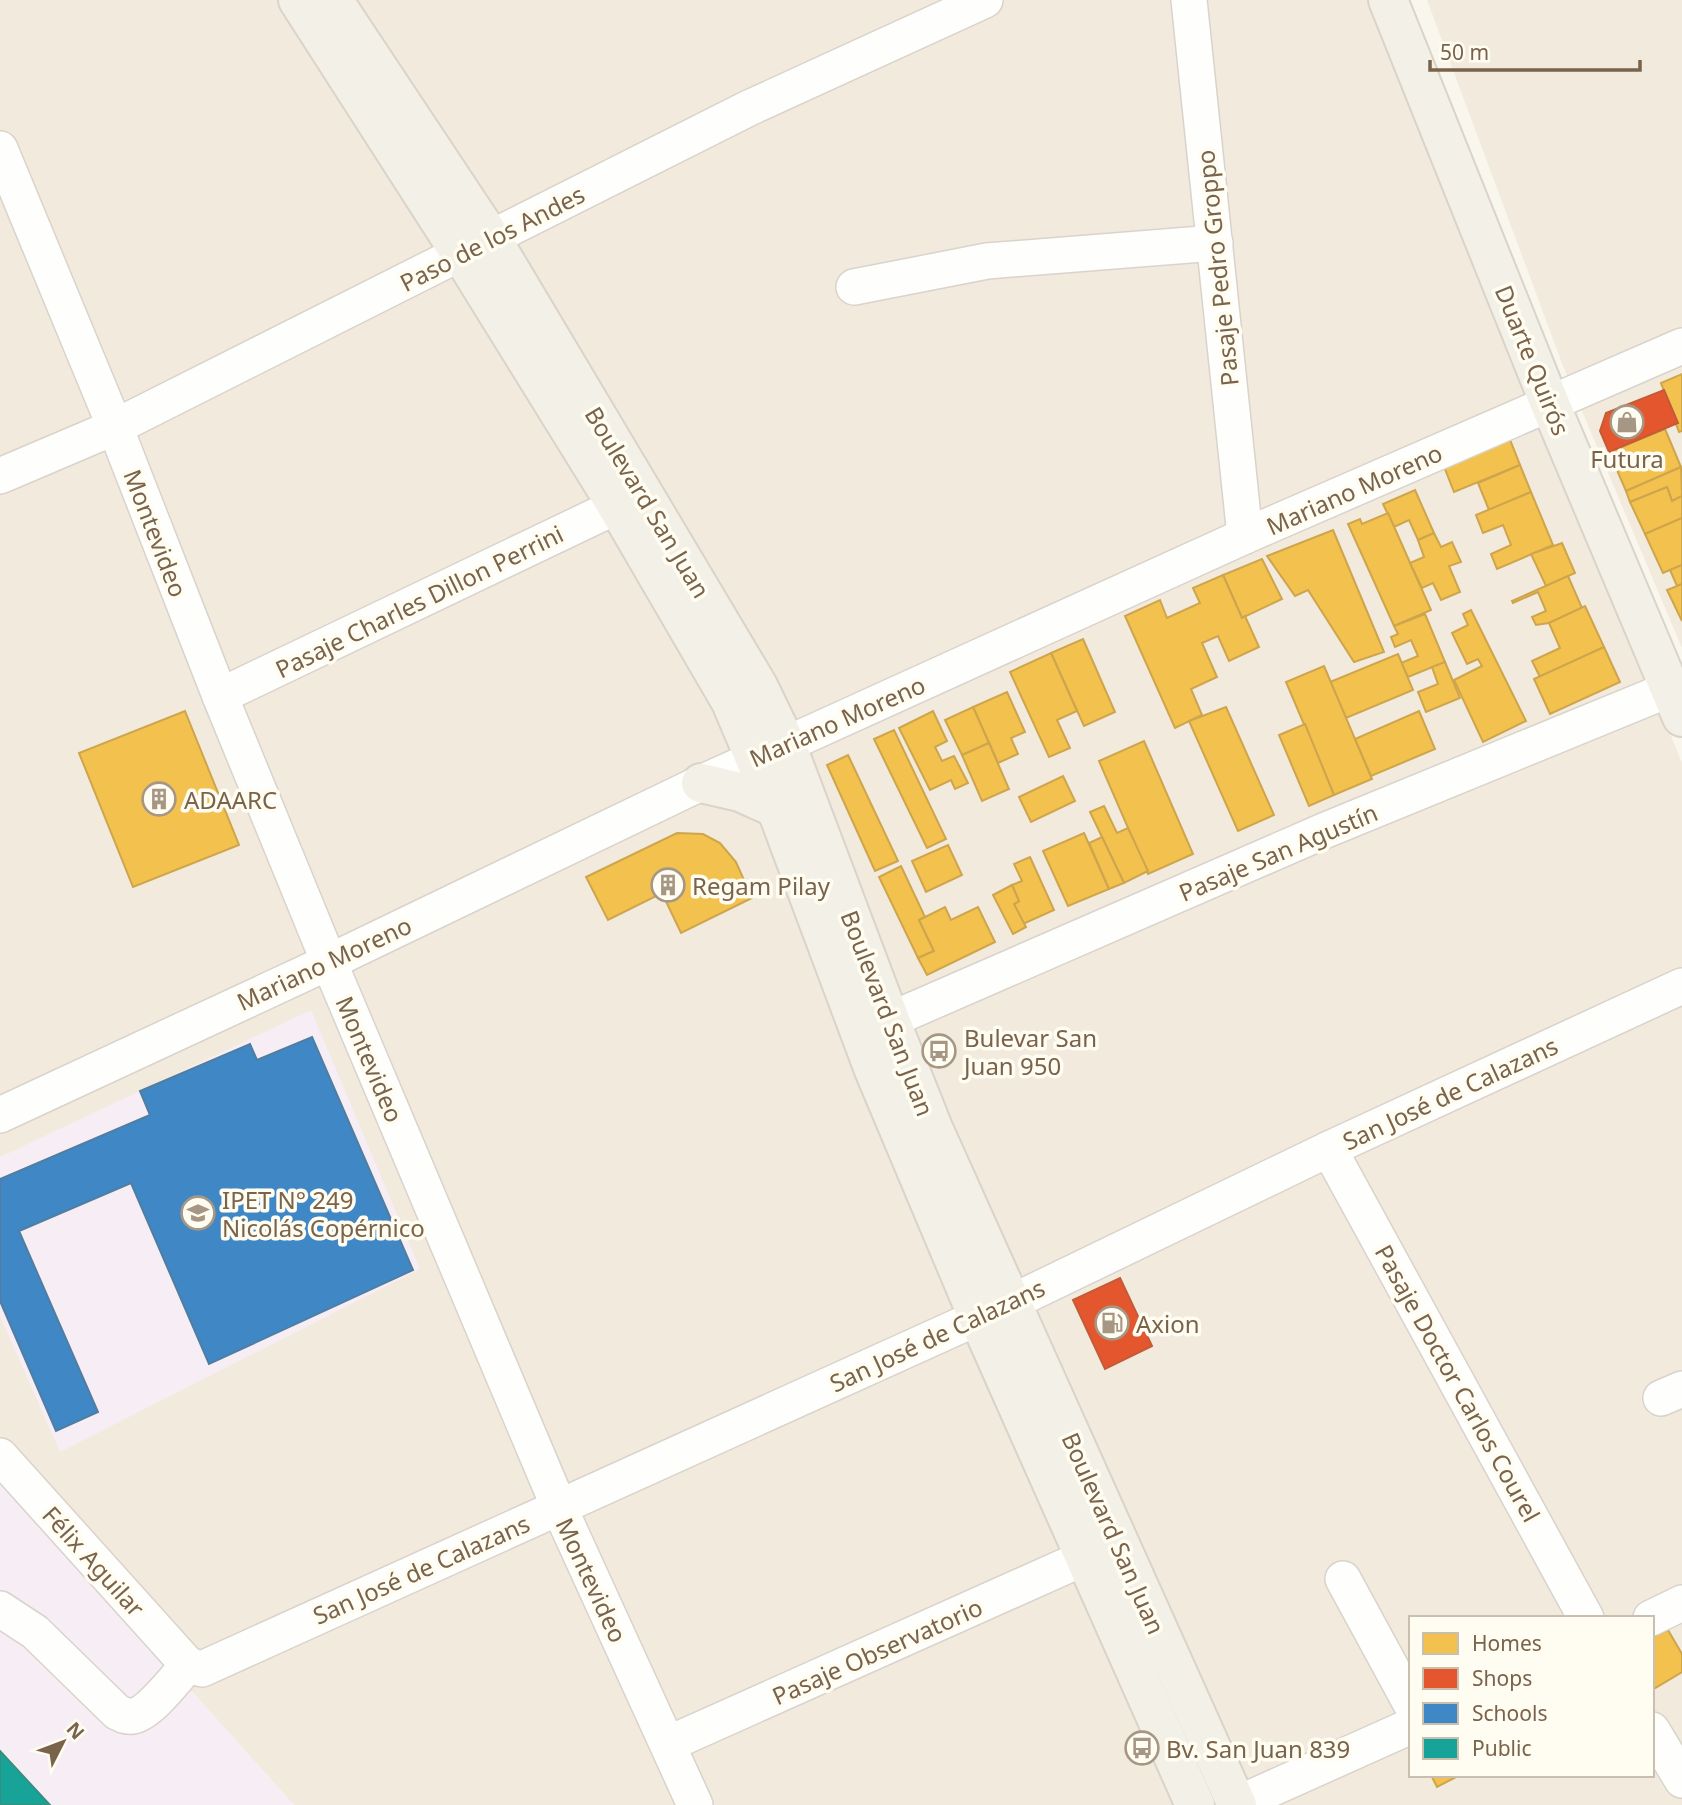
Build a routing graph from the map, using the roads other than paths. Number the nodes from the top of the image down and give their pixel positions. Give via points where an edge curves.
1 (298, 0) edge
2 (333, 0) edge
3 (985, 0) edge
4 (1189, 0) edge
5 (1388, 0) edge
6 (0, 149) edge
7 (11, 210) edge
8 (1215, 243) junction
9 (476, 246) junction
10 (853, 287) dead end
11 (1682, 346) edge
12 (1550, 404) junction
13 (115, 427) junction
14 (0, 476) edge
15 (617, 506) junction
16 (1245, 536) junction
17 (220, 696) junction
18 (1676, 703) edge
19 (771, 751) junction
20 (701, 783) junction
21 (776, 808) junction
22 (329, 962) junction
23 (1682, 986) edge
24 (890, 1020) junction
25 (0, 1115) edge
26 (1329, 1149) junction
27 (994, 1310) junction
28 (0, 1456) edge
29 (559, 1507) junction
30 (1086, 1558) junction
31 (1343, 1579) dead end
32 (1682, 1603) edge
33 (0, 1609) edge
34 (1585, 1616) edge
35 (1654, 1617) edge
36 (188, 1665) junction
37 (1409, 1700) edge
38 (1409, 1727) edge
39 (1654, 1733) edge
40 (668, 1744) junction
41 (1682, 1780) edge
42 (695, 1805) edge
43 (1195, 1805) edge
44 (1236, 1805) edge

1 - 9 main road, Boulevard San Juan
2 - 9 main road, Boulevard San Juan
3 - 9 street, Paso de los Andes via 749,108
4 - 8 street, Pasaje Pedro Groppo
5 - 12 main road, Duarte Quirós
6 - 7 street, Montevideo
7 - 13 street, Montevideo
8 - 10 street via 987,261
8 - 16 street, Pasaje Pedro Groppo
9 - 13 street, Paso de los Andes
9 - 15 main road, Boulevard San Juan
9 - 19 main road, Boulevard San Juan via 758,687
11 - 12 street, Mariano Moreno
12 - 16 street, Mariano Moreno
12 - 18 main road, Duarte Quirós
13 - 14 street, Paso de los Andes
13 - 17 street, Montevideo
15 - 17 street, Pasaje Charles Dillon Perrini
15 - 19 main road, Boulevard San Juan via 731,702
16 - 19 street, Mariano Moreno
17 - 22 street, Montevideo
18 - 24 street, Pasaje San Agustín via 1326,830
19 - 20 street, Mariano Moreno
19 - 21 main road, Boulevard San Juan
19 - 24 main road, Boulevard San Juan
20 - 21 main road via 740,792
20 - 22 street, Mariano Moreno
21 - 27 main road, Boulevard San Juan via 874,1070
22 - 25 street, Mariano Moreno
22 - 29 street, Montevideo
23 - 26 street, San José de Calazans
24 - 27 main road, Boulevard San Juan via 933,1128
26 - 27 street, San José de Calazans
26 - 34 street, Pasaje Doctor Carlos Courel
27 - 29 street, San José de Calazans
27 - 30 main road, Boulevard San Juan
27 - 44 main road, Boulevard San Juan
28 - 36 street, Félix Aguilar
29 - 36 street, San José de Calazans via 202,1669
29 - 40 street, Montevideo
30 - 40 street, Pasaje Observatorio
30 - 43 main road, Boulevard San Juan
31 - 37 street
32 - 35 street
33 - 36 street via 35,1632 117,1712 130,1717 150,1706
38 - 44 street
39 - 41 street
40 - 42 street, Montevideo

